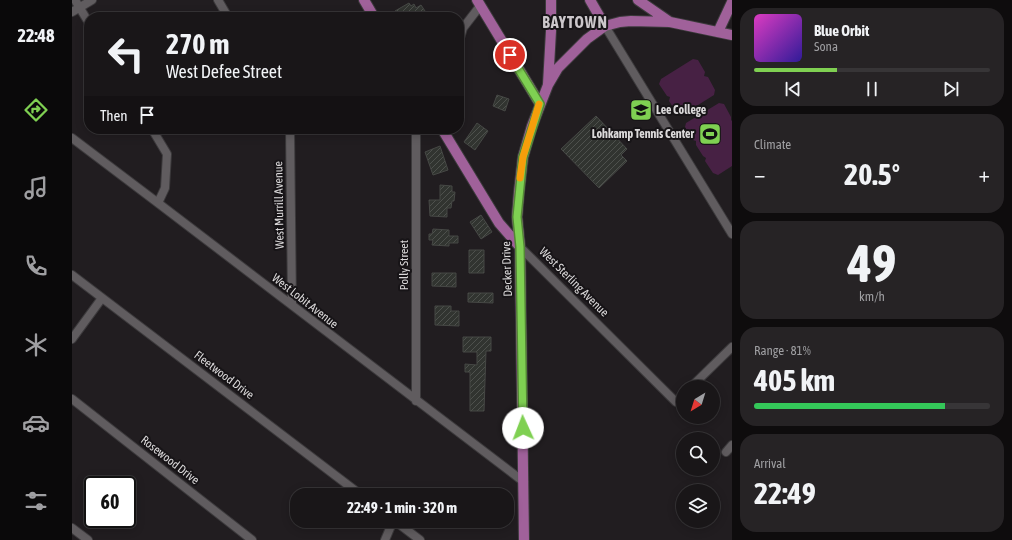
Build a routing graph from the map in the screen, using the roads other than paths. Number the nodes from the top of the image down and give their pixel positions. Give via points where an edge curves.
1 (92, 0) edge
2 (218, 0) edge
3 (364, 0) edge
4 (551, 0) edge
5 (590, 0) edge
6 (638, 0) edge
7 (732, 2) edge
8 (478, 3) edge
9 (77, 4) edge
10 (72, 12) edge
11 (225, 12) edge
12 (371, 12) edge
13 (84, 15) edge
14 (670, 22) junction
15 (464, 26) edge
16 (605, 26) junction
17 (718, 32) junction
18 (732, 35) edge
19 (548, 85) junction
20 (540, 104) junction
21 (155, 134) edge
22 (290, 134) edge
23 (416, 134) edge
24 (445, 134) edge
25 (72, 138) edge
26 (158, 203) junction
27 (732, 234) edge
28 (520, 247) junction
29 (72, 275) edge
30 (102, 298) junction
31 (292, 305) junction
32 (72, 339) edge
33 (732, 347) edge
34 (698, 380) edge
35 (72, 399) edge
36 (416, 401) junction
37 (676, 402) edge
38 (732, 445) edge
39 (726, 452) dead end
40 (524, 482) junction
41 (352, 488) edge
42 (72, 528) edge
43 (391, 528) edge
44 (404, 528) edge
45 (88, 540) edge
46 (252, 540) edge
47 (386, 540) edge
48 (420, 540) edge
49 (524, 540) edge

1 - 9 street
2 - 11 street
3 - 12 main road
4 - 19 main road
5 - 16 main road
6 - 14 main road
7 - 17 main road
8 - 15 street
8 - 20 main road
9 - 10 street
9 - 13 street
14 - 16 main road via 620,22
14 - 17 main road
16 - 19 main road, Decker Drive via 587,39 558,68
16 - 27 street
17 - 18 main road
19 - 20 main road, Decker Drive
20 - 28 main road, Decker Drive via 523,157 517,217
21 - 26 street via 167,154 165,188
22 - 31 street, West Murrill Avenue
23 - 36 street, Polly Street
24 - 28 main road, West Sterling Avenue via 500,223
25 - 26 street, West Lobit Avenue
26 - 31 street, West Lobit Avenue
28 - 37 street, West Sterling Avenue
28 - 40 main road, Decker Drive
29 - 30 street, Fleetwood Drive
30 - 32 street
30 - 41 street, Fleetwood Drive
31 - 36 street, West Lobit Avenue
33 - 34 street
35 - 46 street, Rosewood Drive
36 - 40 street, West Lobit Avenue
38 - 39 street
40 - 49 main road, Decker Drive
42 - 45 street
43 - 47 street
44 - 48 street

